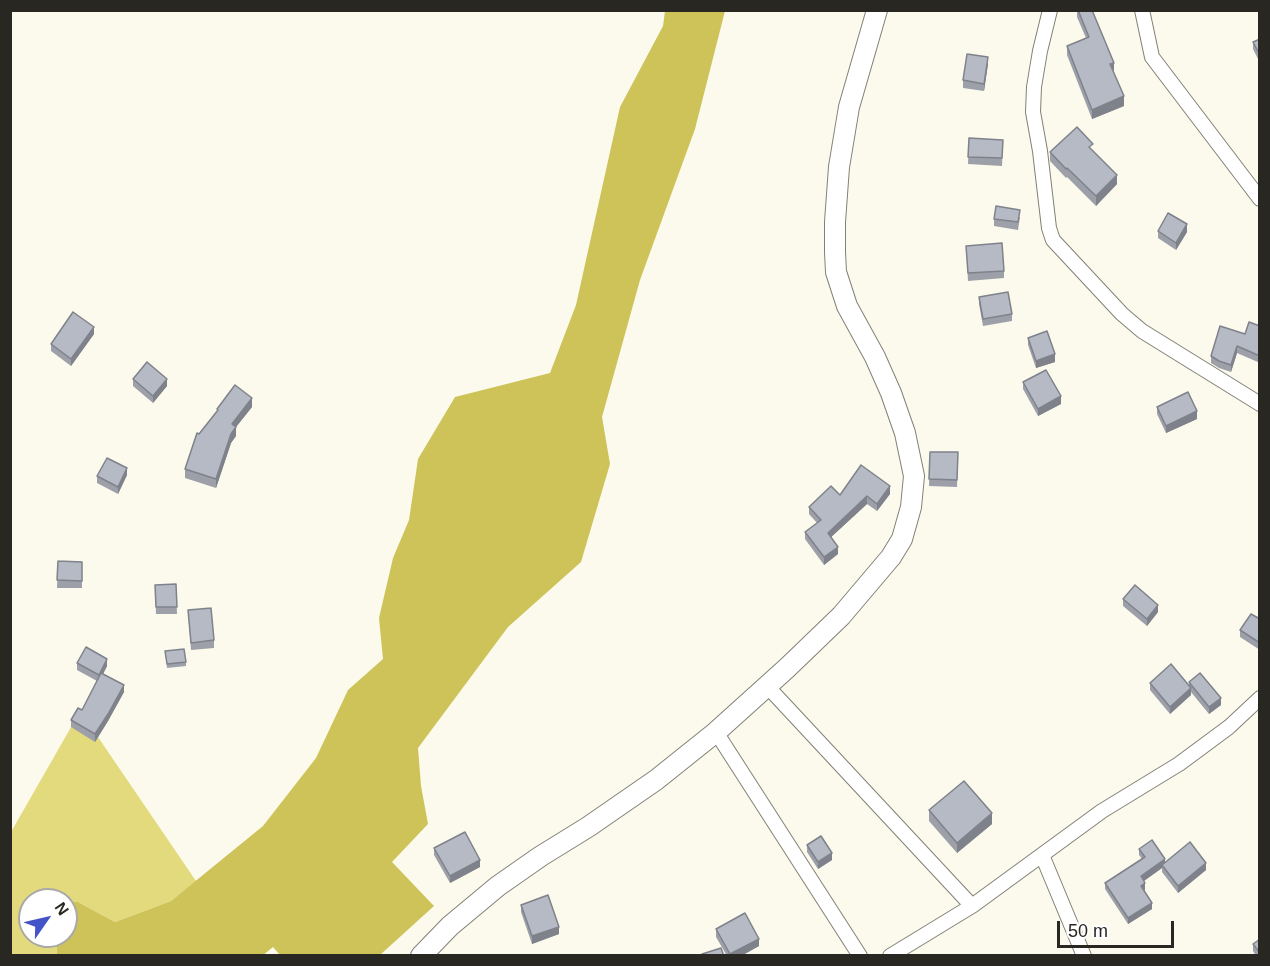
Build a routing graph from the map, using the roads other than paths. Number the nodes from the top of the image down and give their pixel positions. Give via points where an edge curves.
1 (877, 10) edge
2 (1050, 10) edge
3 (1142, 10) edge
4 (1260, 199) edge
5 (1260, 404) edge
6 (767, 686) junction
7 (1260, 698) edge
8 (716, 732) junction
9 (1042, 855) junction
10 (972, 906) junction
11 (421, 956) edge
12 (860, 956) edge
13 (890, 956) edge
14 (1084, 956) edge

1 - 6 street via 849,107 839,167 836,272 847,306 875,357 905,434 914,476 911,507 902,539 891,557 841,616
2 - 5 street via 1034,87 1033,112 1053,240 1142,332
3 - 4 street via 1152,57
6 - 8 street
6 - 10 street
7 - 9 street via 1179,764 1102,811
8 - 11 street via 656,780 498,886
8 - 12 street
9 - 10 street
9 - 14 street
10 - 13 street

